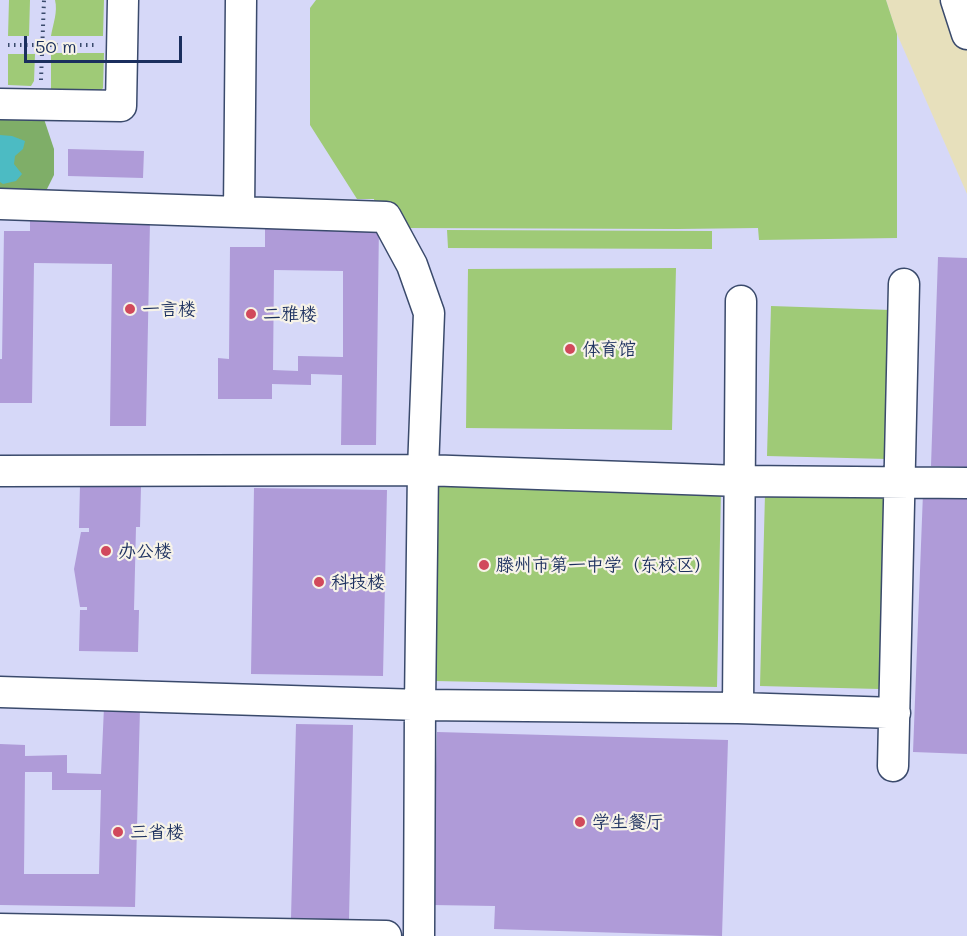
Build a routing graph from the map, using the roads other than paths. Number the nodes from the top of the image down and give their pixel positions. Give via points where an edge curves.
1 (123, 0) edge
2 (241, 0) edge
3 (956, 0) edge
4 (967, 34) edge
5 (0, 104) edge
6 (0, 204) edge
7 (239, 212) junction
8 (903, 284) dead end
9 (741, 301) dead end
10 (423, 470) junction
11 (0, 471) edge
12 (740, 481) junction
13 (900, 482) junction
14 (967, 483) edge
15 (0, 692) edge
16 (420, 705) junction
17 (738, 708) junction
18 (895, 712) junction
19 (893, 766) dead end
20 (0, 929) edge
21 (386, 936) edge
22 (419, 936) edge

1 - 5 street via 121,106
2 - 7 street
3 - 4 street
6 - 7 street
7 - 10 street via 386,217 412,265 429,313
8 - 13 street
9 - 12 street
10 - 11 street
10 - 12 street
10 - 16 street
12 - 13 street
12 - 17 street
13 - 14 street
13 - 18 street
15 - 16 street
16 - 17 street
16 - 22 street
17 - 18 street
18 - 19 street
20 - 21 street

